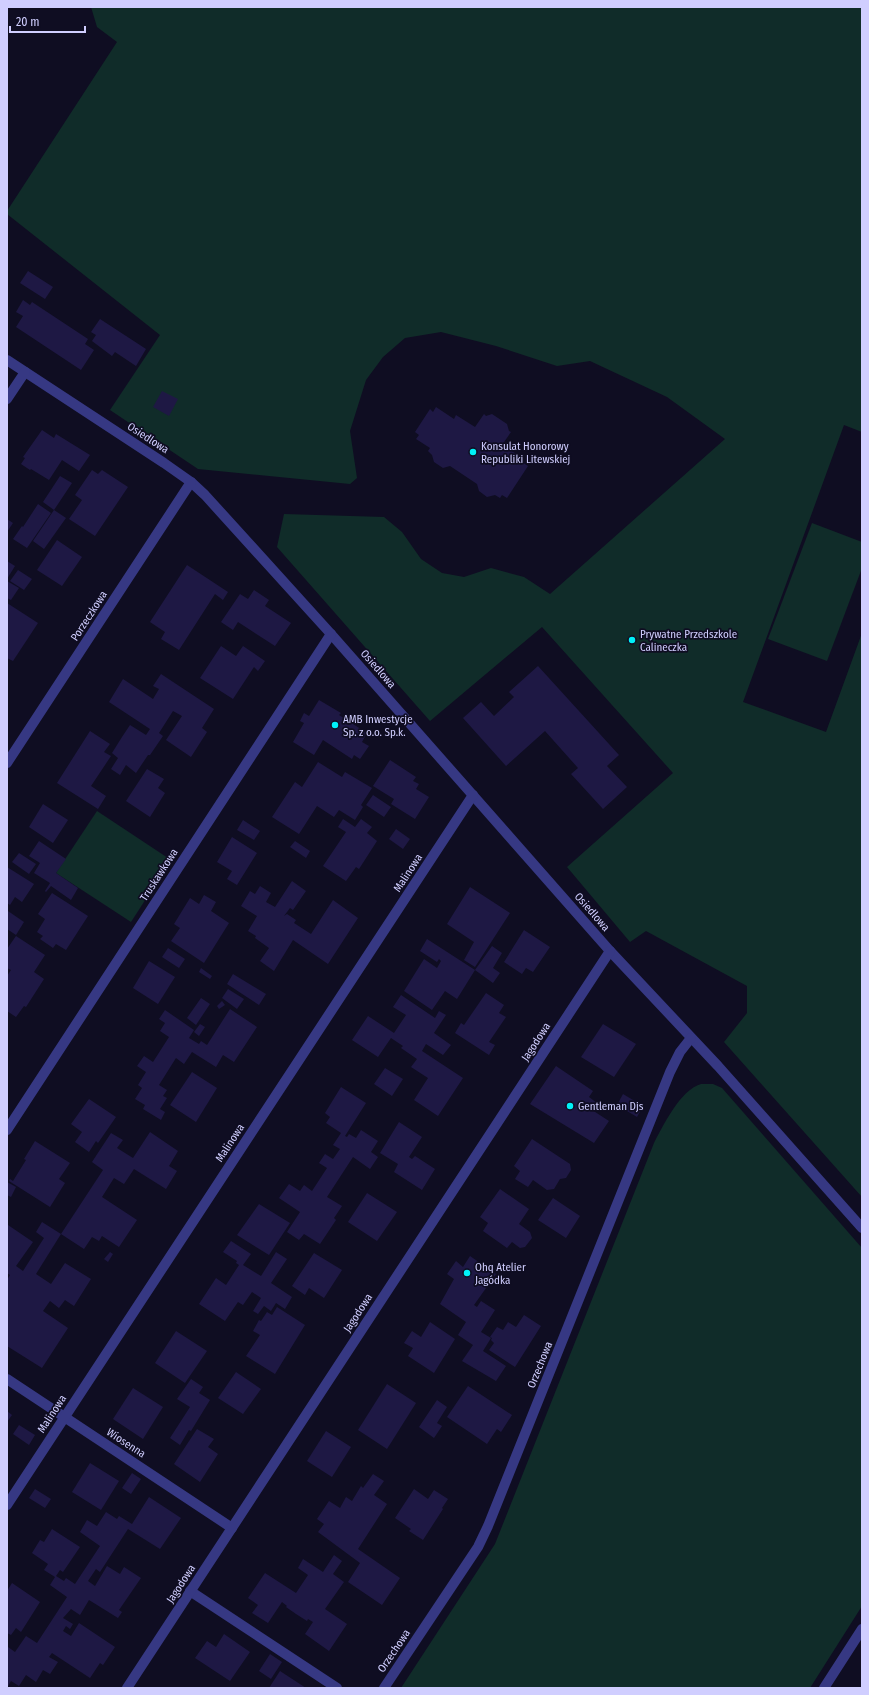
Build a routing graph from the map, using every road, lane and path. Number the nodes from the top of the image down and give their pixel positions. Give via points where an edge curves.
1 (7, 360) edge
2 (25, 372) junction
3 (7, 399) edge
4 (191, 482) junction
5 (331, 634) junction
6 (7, 763) edge
7 (473, 795) junction
8 (610, 951) junction
9 (691, 1038) junction
10 (7, 1130) edge
11 (862, 1228) edge
12 (7, 1379) edge
13 (64, 1417) junction
14 (7, 1505) edge
15 (232, 1528) junction
16 (190, 1591) junction
17 (862, 1629) edge
18 (127, 1688) edge
19 (337, 1688) edge
20 (384, 1688) edge
21 (824, 1688) edge

1 - 2 street, Osiedlowa
2 - 3 street
2 - 4 street, Osiedlowa
4 - 5 street, Osiedlowa via 214,504
4 - 6 street, Porzeczkowa
5 - 7 street, Osiedlowa
5 - 10 street, Truskawkowa
7 - 8 street, Osiedlowa
7 - 13 street, Malinowa
8 - 9 street, Osiedlowa
8 - 15 street, Jagodowa
9 - 11 street, Osiedlowa
9 - 20 street, Orzechowa via 680,1052 670,1072 488,1526 478,1547
12 - 13 street, Wiosenna
13 - 14 street, Malinowa
13 - 15 street, Wiosenna
15 - 16 street, Jagodowa
16 - 18 street, Jagodowa
16 - 19 street
17 - 21 street

